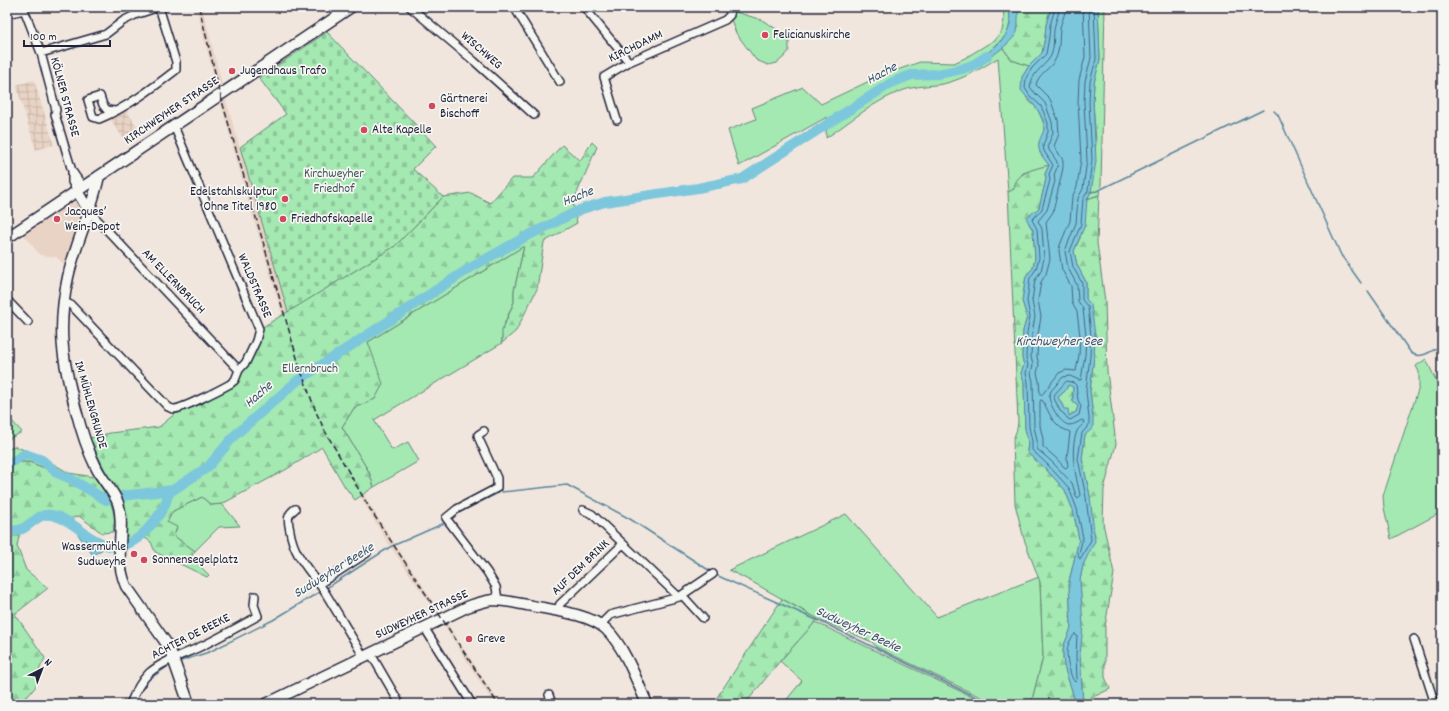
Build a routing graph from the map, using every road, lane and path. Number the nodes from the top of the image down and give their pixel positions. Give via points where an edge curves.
1 (159, 7) edge
2 (351, 7) edge
3 (410, 7) edge
4 (514, 7) edge
5 (584, 7) edge
6 (728, 7) edge
7 (23, 9) edge
8 (7, 14) edge
9 (41, 53) junction
10 (629, 62) junction
11 (560, 82) dead end
12 (115, 111) dead end
13 (534, 115) dead end
14 (617, 120) dead end
15 (174, 126) junction
16 (99, 176) junction
17 (80, 189) junction
18 (91, 207) junction
19 (7, 238) edge
20 (7, 300) edge
21 (64, 302) junction
22 (28, 322) dead end
23 (239, 370) junction
24 (484, 431) dead end
25 (295, 509) dead end
26 (583, 510) dead end
27 (623, 544) junction
28 (367, 553) dead end
29 (714, 574) dead end
30 (319, 584) junction
31 (255, 596) dead end
32 (681, 596) junction
33 (498, 600) junction
34 (557, 611) junction
35 (702, 618) dead end
36 (600, 624) junction
37 (424, 627) junction
38 (1414, 639) dead end
39 (367, 655) junction
40 (174, 659) junction
41 (549, 695) dead end
42 (130, 704) edge
43 (189, 704) edge
44 (266, 704) edge
45 (400, 704) edge
46 (472, 704) edge
47 (552, 704) edge
48 (647, 704) edge
49 (1435, 704) edge

1 - 9 street via 123,21 106,34
1 - 12 street via 176,62 176,70
2 - 15 main road, KIRCHWEYHER STRASSE
3 - 13 street, WISCHWEG
4 - 11 street
5 - 10 street
6 - 10 street, KIRCHDAMM via 730,14 726,20
7 - 8 street
7 - 9 street, KÖLNER STRASSE
9 - 17 street, KÖLNER STRASSE via 72,171 72,182
10 - 14 street, KIRCHDAMM via 604,77
15 - 16 main road, KIRCHWEYHER STRASSE
15 - 23 street, WALDSTRASSE via 259,329 246,362
16 - 17 main road, KIRCHWEYHER STRASSE
16 - 18 main road, IM MÜHLENGRUNDE
17 - 18 main road
17 - 19 main road, KIRCHWEYHER STRASSE
18 - 21 main road, IM MÜHLENGRUNDE via 75,250
18 - 23 street, AM ELLERNBRUCH
20 - 22 street
21 - 23 street, WALDSTRASSE via 71,305 168,407 176,409 230,384 236,380
21 - 40 main road, IM MÜHLENGRUNDE via 61,339 66,374 88,449 96,468 118,503 121,514 121,569 126,586 162,636
24 - 33 street via 478,435 497,478 497,488 457,509 448,520 490,577 496,587
25 - 30 street via 288,518 291,537 296,552
26 - 27 street, AUF DEM BRINK via 592,514
27 - 32 street, AUF DEM BRINK
27 - 34 street, AUF DEM BRINK via 560,604
28 - 30 street
29 - 32 street
30 - 39 street
31 - 40 street, ACHTER DE BEEKE via 254,605 258,616
32 - 35 street, AUF DEM BRINK
32 - 36 street via 610,615
33 - 34 main road, SUDWEYHER STRASSE
33 - 37 main road, SUDWEYHER STRASSE via 476,603
34 - 36 main road, SUDWEYHER STRASSE
36 - 48 main road, SUDWEYHER STRASSE via 619,647
37 - 39 main road, SUDWEYHER STRASSE
37 - 46 street
38 - 49 street
39 - 44 main road, SUDWEYHER STRASSE
39 - 45 street
40 - 42 street, ACHTER DE BEEKE via 167,661 141,682
40 - 43 main road, IM MÜHLENGRUNDE
41 - 47 street

